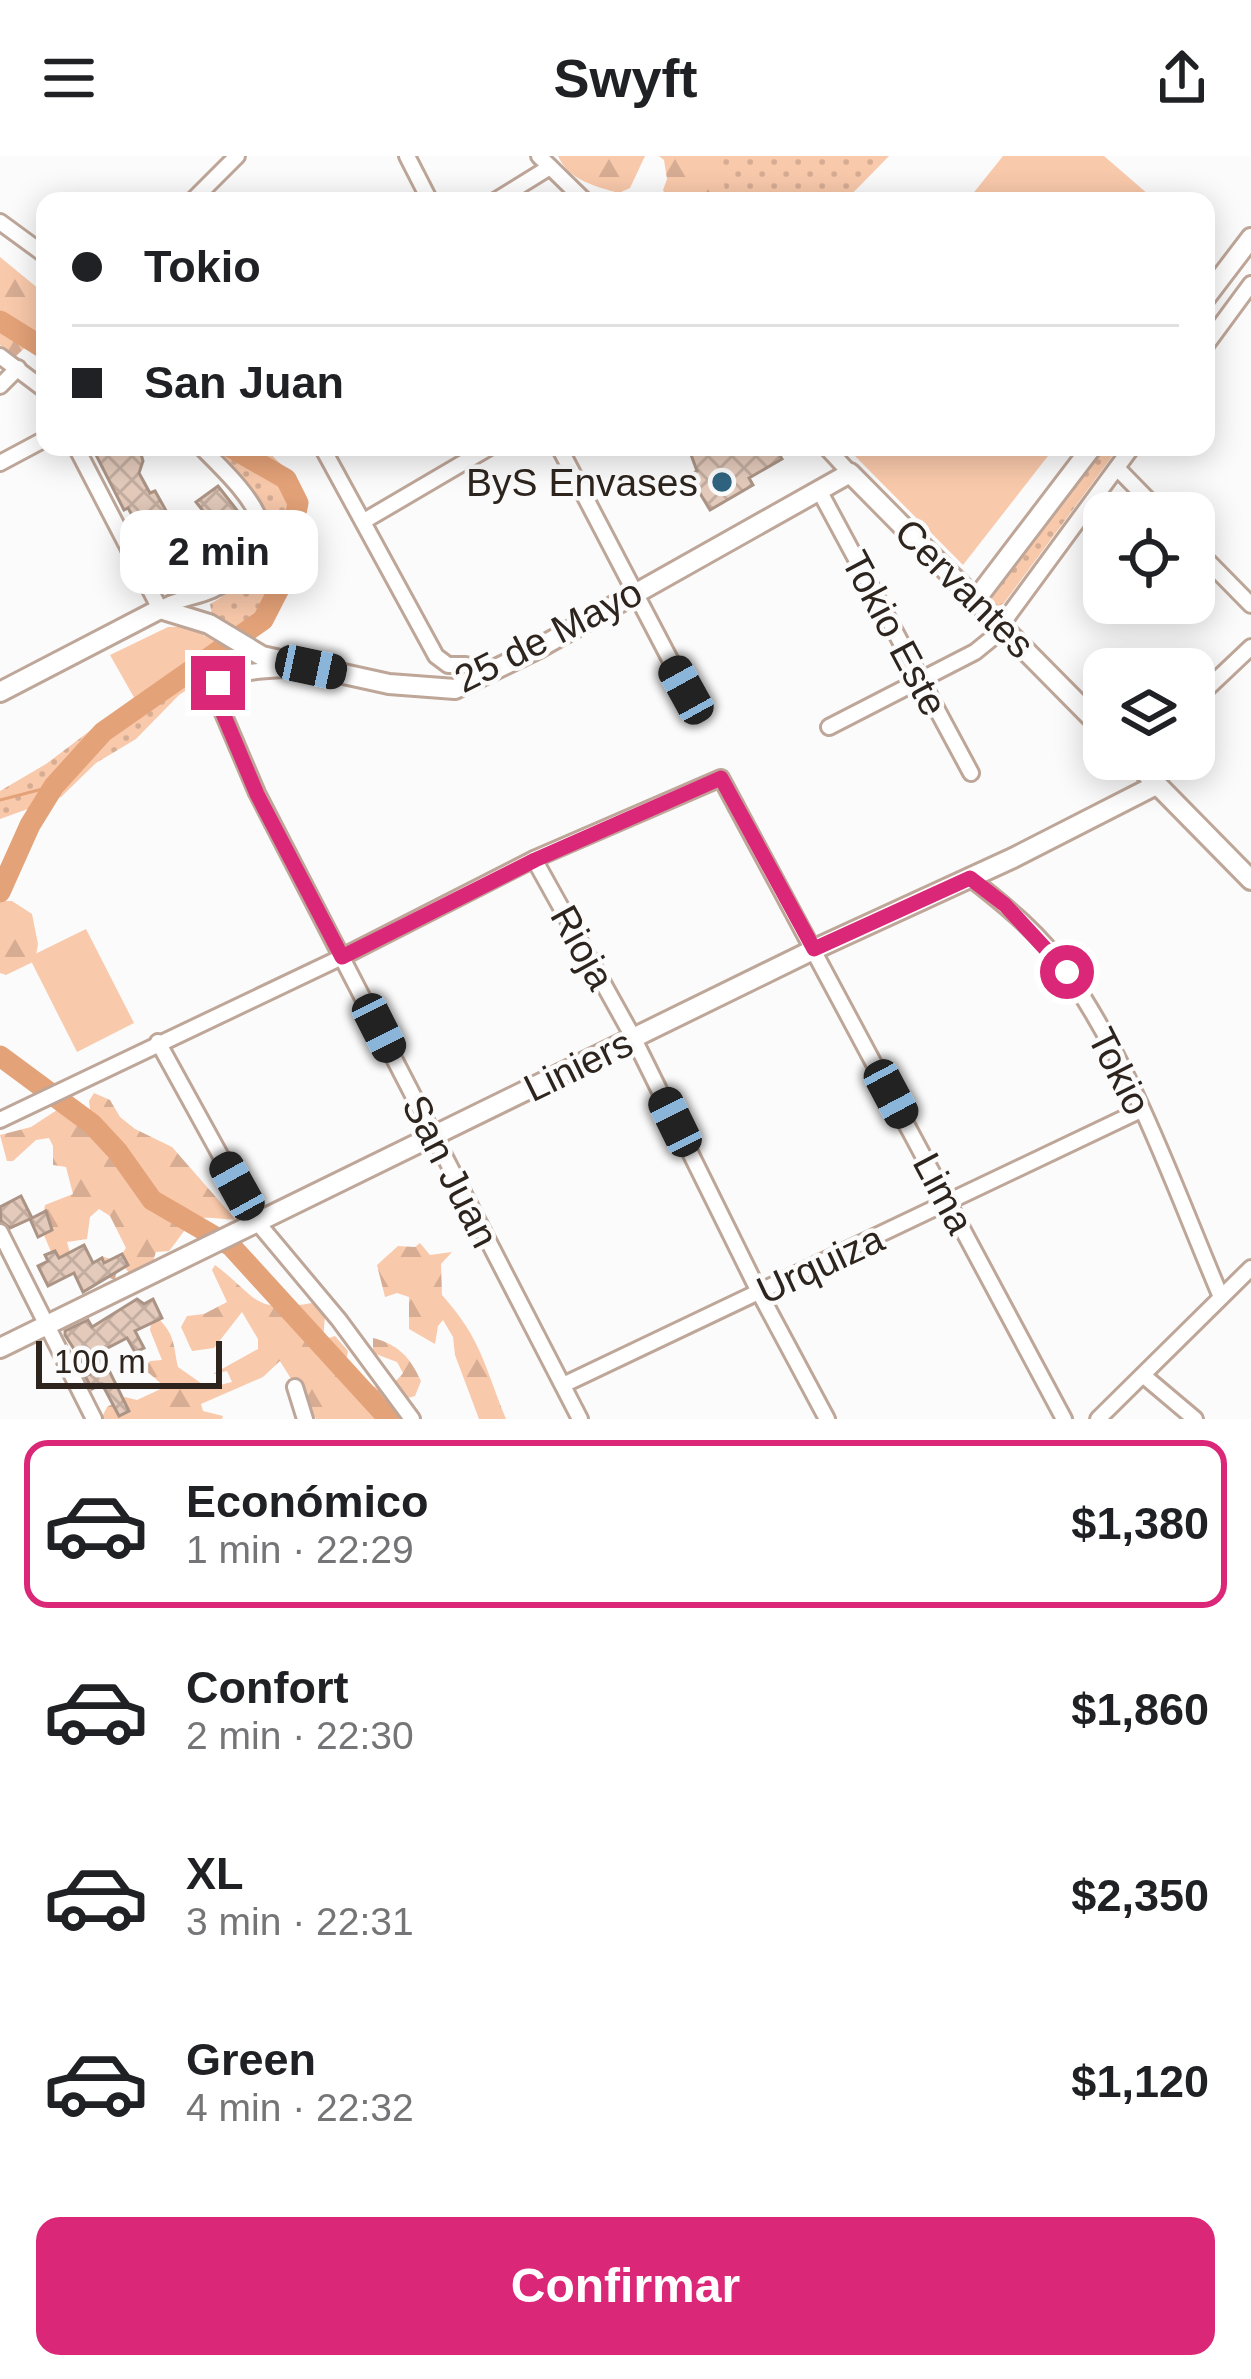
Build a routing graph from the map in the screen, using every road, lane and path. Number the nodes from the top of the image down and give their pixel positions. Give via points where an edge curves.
1 (237, 156) edge
2 (407, 156) edge
3 (544, 161) edge
4 (201, 192) edge
5 (425, 192) edge
6 (506, 192) edge
7 (576, 192) edge
8 (0, 222) edge
9 (1251, 238) edge
10 (36, 248) edge
11 (1251, 284) edge
12 (1215, 285) edge
13 (1238, 300) junction
14 (1251, 312) edge
15 (1215, 332) edge
16 (0, 356) edge
17 (18, 368) junction
18 (36, 383) edge
19 (0, 386) edge
20 (36, 444) edge
21 (81, 456) edge
22 (210, 456) edge
23 (327, 456) edge
24 (475, 456) edge
25 (564, 456) edge
26 (834, 456) edge
27 (1085, 456) edge
28 (1126, 456) edge
29 (0, 463) edge
30 (1117, 468) junction
31 (850, 473) junction
32 (820, 492) junction
33 (1140, 492) edge
34 (364, 521) junction
35 (1215, 568) edge
36 (633, 593) junction
37 (976, 598) junction
38 (1251, 605) edge
39 (160, 609) junction
40 (1000, 622) junction
41 (1251, 647) edge
42 (466, 665) dead end
43 (311, 667) junction
44 (921, 680) junction
45 (1215, 680) edge
46 (686, 690) dead end
47 (0, 692) edge
48 (1083, 708) edge
49 (830, 727) dead end
50 (971, 773) dead end
51 (1152, 780) edge
52 (1156, 784) junction
53 (535, 860) junction
54 (970, 878) junction
55 (1251, 880) edge
56 (814, 949) junction
57 (342, 957) junction
58 (633, 1037) junction
59 (158, 1042) junction
60 (1142, 1110) junction
61 (4, 1119) edge
62 (433, 1136) junction
63 (949, 1204) junction
64 (250, 1225) junction
65 (0, 1232) edge
66 (1251, 1268) edge
67 (759, 1292) junction
68 (1221, 1298) junction
69 (48, 1324) junction
70 (0, 1348) edge
71 (1144, 1376) junction
72 (562, 1385) junction
73 (295, 1387) dead end
74 (412, 1418) edge
75 (94, 1419) edge
76 (305, 1419) edge
77 (580, 1419) edge
78 (827, 1419) edge
79 (1064, 1419) edge
80 (1098, 1419) edge
81 (1195, 1419) edge

1 - 4 street
2 - 5 street
3 - 6 street
3 - 7 street
8 - 10 street
9 - 12 street
11 - 13 street
13 - 14 street
13 - 15 street
16 - 17 street
17 - 18 street
17 - 19 street
20 - 29 street
21 - 39 street
22 - 39 street via 249,495 262,538 248,568
23 - 34 street
24 - 34 street
25 - 36 street
26 - 31 street, Cervantes
27 - 37 street
28 - 30 street
30 - 33 street
30 - 40 street
31 - 32 street, 25 de Mayo
31 - 37 street, Cervantes
32 - 36 street, 25 de Mayo
32 - 44 street, Tokio Este
34 - 42 street via 436,656
35 - 38 street
36 - 43 street, 25 de Mayo via 455,689
36 - 46 street
37 - 40 street, Cervantes
39 - 43 street, 25 de Mayo via 209,624 252,651
39 - 47 street
40 - 44 street via 983,646
40 - 48 street, Cervantes
41 - 45 street
43 - 57 street, San Juan via 228,677 214,692
44 - 49 street
44 - 50 street, Tokio Este
51 - 52 street
52 - 54 street, Liniers
52 - 55 street
53 - 56 street, Lima via 721,778
53 - 57 street
53 - 58 street, Rioja
54 - 56 street, Liniers
54 - 60 street, Tokio via 1067,972
56 - 58 street, Liniers
56 - 63 street, Lima
57 - 59 street
57 - 62 street, San Juan
58 - 62 street, Liniers
58 - 67 street, Rioja
59 - 61 street
59 - 64 street
60 - 63 street, Urquiza
60 - 68 street, Tokio
62 - 64 street, Liniers
62 - 72 street, San Juan
63 - 67 street, Urquiza
63 - 79 street, Lima
64 - 69 street, Liniers
64 - 74 street via 339,1320
65 - 69 street
66 - 68 street
67 - 72 street, Urquiza
67 - 78 street, Rioja
68 - 71 street
69 - 70 street, Liniers
69 - 75 street
71 - 80 street
71 - 81 street
72 - 77 street, San Juan
73 - 76 street

